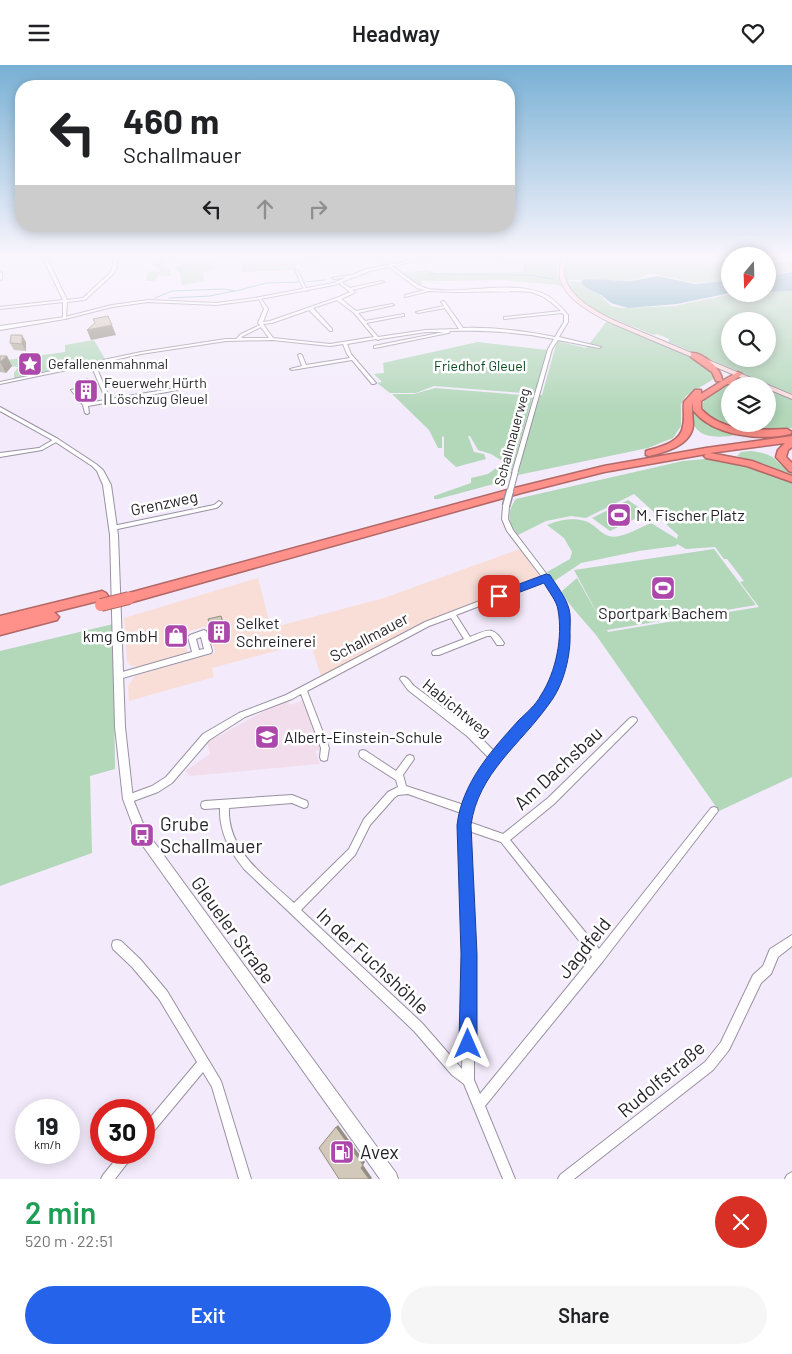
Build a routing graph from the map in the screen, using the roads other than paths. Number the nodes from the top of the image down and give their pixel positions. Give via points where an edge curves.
1 (65, 310) edge
2 (96, 310) edge
3 (266, 310) edge
4 (304, 310) edge
5 (312, 310) edge
6 (353, 310) edge
7 (366, 310) edge
8 (429, 310) edge
9 (448, 310) edge
10 (594, 310) edge
11 (355, 312) junction
12 (418, 312) dead end
13 (563, 312) joint
14 (404, 315) dead end
15 (65, 318) junction
16 (505, 318) dead end
17 (365, 322) junction
18 (260, 325) junction
19 (459, 326) junction
20 (0, 328) edge
21 (453, 329) junction
22 (331, 330) dead end
23 (377, 338) junction
24 (555, 338) junction
25 (272, 339) junction
26 (237, 340) junction
27 (345, 344) junction
28 (375, 347) dead end
29 (599, 347) dead end
30 (300, 355) dead end
31 (694, 355) junction
32 (353, 359) junction
33 (92, 363) junction
34 (304, 367) junction
35 (292, 369) dead end
36 (735, 373) junction
37 (728, 377) edge
38 (744, 377) edge
39 (721, 379) edge
40 (721, 381) edge
41 (721, 382) edge
42 (0, 383) edge
43 (374, 383) dead end
44 (73, 389) dead end
45 (176, 389) dead end
46 (776, 391) edge
47 (792, 397) edge
48 (108, 400) junction
49 (85, 405) junction
50 (0, 409) edge
51 (87, 413) dead end
52 (721, 426) edge
53 (748, 432) edge
54 (791, 437) edge
55 (56, 440) junction
56 (649, 453) junction
57 (0, 455) edge
58 (662, 458) junction
59 (792, 469) edge
60 (792, 479) edge
61 (219, 503) dead end
62 (113, 528) junction
63 (546, 578) junction
64 (129, 594) junction
65 (101, 601) junction
66 (452, 614) junction
67 (0, 621) edge
68 (0, 630) edge
69 (468, 640) junction
70 (500, 643) dead end
71 (436, 653) dead end
72 (196, 654) dead end
73 (119, 676) junction
74 (404, 679) dead end
75 (303, 690) junction
76 (634, 721) dead end
77 (363, 754) dead end
78 (324, 757) dead end
79 (494, 757) junction
80 (410, 759) dead end
81 (397, 776) junction
82 (403, 789) junction
83 (128, 799) junction
84 (225, 804) junction
85 (304, 804) dead end
86 (205, 805) dead end
87 (466, 810) junction
88 (714, 811) dead end
89 (464, 825) junction
90 (504, 839) junction
91 (294, 911) junction
92 (792, 940) edge
93 (117, 945) dead end
94 (600, 957) junction
95 (203, 1063) junction
96 (468, 1080) junction
97 (478, 1105) junction
98 (155, 1121) edge
99 (119, 1164) edge
100 (107, 1179) edge
101 (245, 1179) edge
102 (390, 1179) edge
103 (509, 1179) edge
104 (564, 1179) edge

1 - 15 street
2 - 15 street
3 - 18 street
4 - 18 street
5 - 22 street
6 - 11 street
7 - 11 street
8 - 12 street
9 - 19 street
10 - 31 main road
11 - 17 street
13 - 16 street
13 - 24 street, Schallmauerweg via 567,320
14 - 17 street
15 - 20 street
17 - 23 street
18 - 25 street
18 - 26 street
19 - 21 street
19 - 23 street
19 - 24 street
21 - 23 street
21 - 28 street
23 - 27 street
24 - 29 street
24 - 63 street, Schallmauerweg, bridge via 506,506 506,525
25 - 26 street
25 - 27 street via 309,345
26 - 33 street via 173,347
27 - 32 street
30 - 34 street
31 - 36 main road
31 - 39 highway via 716,371
32 - 34 street
32 - 43 street
33 - 42 street
33 - 48 street
34 - 35 street
36 - 37 highway
36 - 38 main road
40 - 56 highway via 693,395 688,402 688,425 681,439
41 - 52 highway via 697,400 696,410
44 - 49 street
45 - 48 street
46 - 47 main road
48 - 49 street
49 - 51 street
50 - 55 street, Gleueler Straße
53 - 54 highway
54 - 56 highway
54 - 58 highway
54 - 59 highway via 781,457
55 - 57 street via 40,449
55 - 62 street, Gleueler Straße via 100,470 107,485
56 - 64 highway via 522,481
58 - 60 highway via 722,457 750,463
58 - 64 highway via 519,490
61 - 62 street, Grenzweg
62 - 73 street, Gleueler Straße
63 - 66 street, Schallmauer
63 - 79 street via 564,609 565,642 559,670 546,700
64 - 65 highway, bridge
65 - 67 highway
65 - 68 highway
66 - 69 street
66 - 75 street, Schallmauer via 427,623
69 - 70 street via 487,633 493,634
69 - 71 street
72 - 73 street
73 - 83 street, Gleueler Straße via 120,727
74 - 79 street, Habichtweg
75 - 78 street via 326,748
75 - 83 street, Schallmauer via 259,707 216,730 169,780
76 - 90 street, Am Dachsbau via 551,801
77 - 81 street
79 - 87 street
80 - 81 street
81 - 82 street
82 - 87 street
82 - 91 street, In der Fuchshöhle via 391,795 367,822 352,852
83 - 102 street, Gleueler Straße via 142,835 157,858
84 - 85 street via 292,799
84 - 86 street
84 - 91 street, In der Fuchshöhle via 225,828 238,855
87 - 89 street
88 - 94 street, Jagdfeld
89 - 90 street
89 - 96 street via 469,954
90 - 94 street
91 - 96 street, In der Fuchshöhle via 418,1027 456,1071
92 - 104 street, Rudolfstraße via 774,953 725,1046 709,1066
93 - 95 street via 163,995
94 - 97 street, Jagdfeld
95 - 98 street
95 - 101 street via 217,1085
96 - 97 street
97 - 103 street
99 - 100 street

